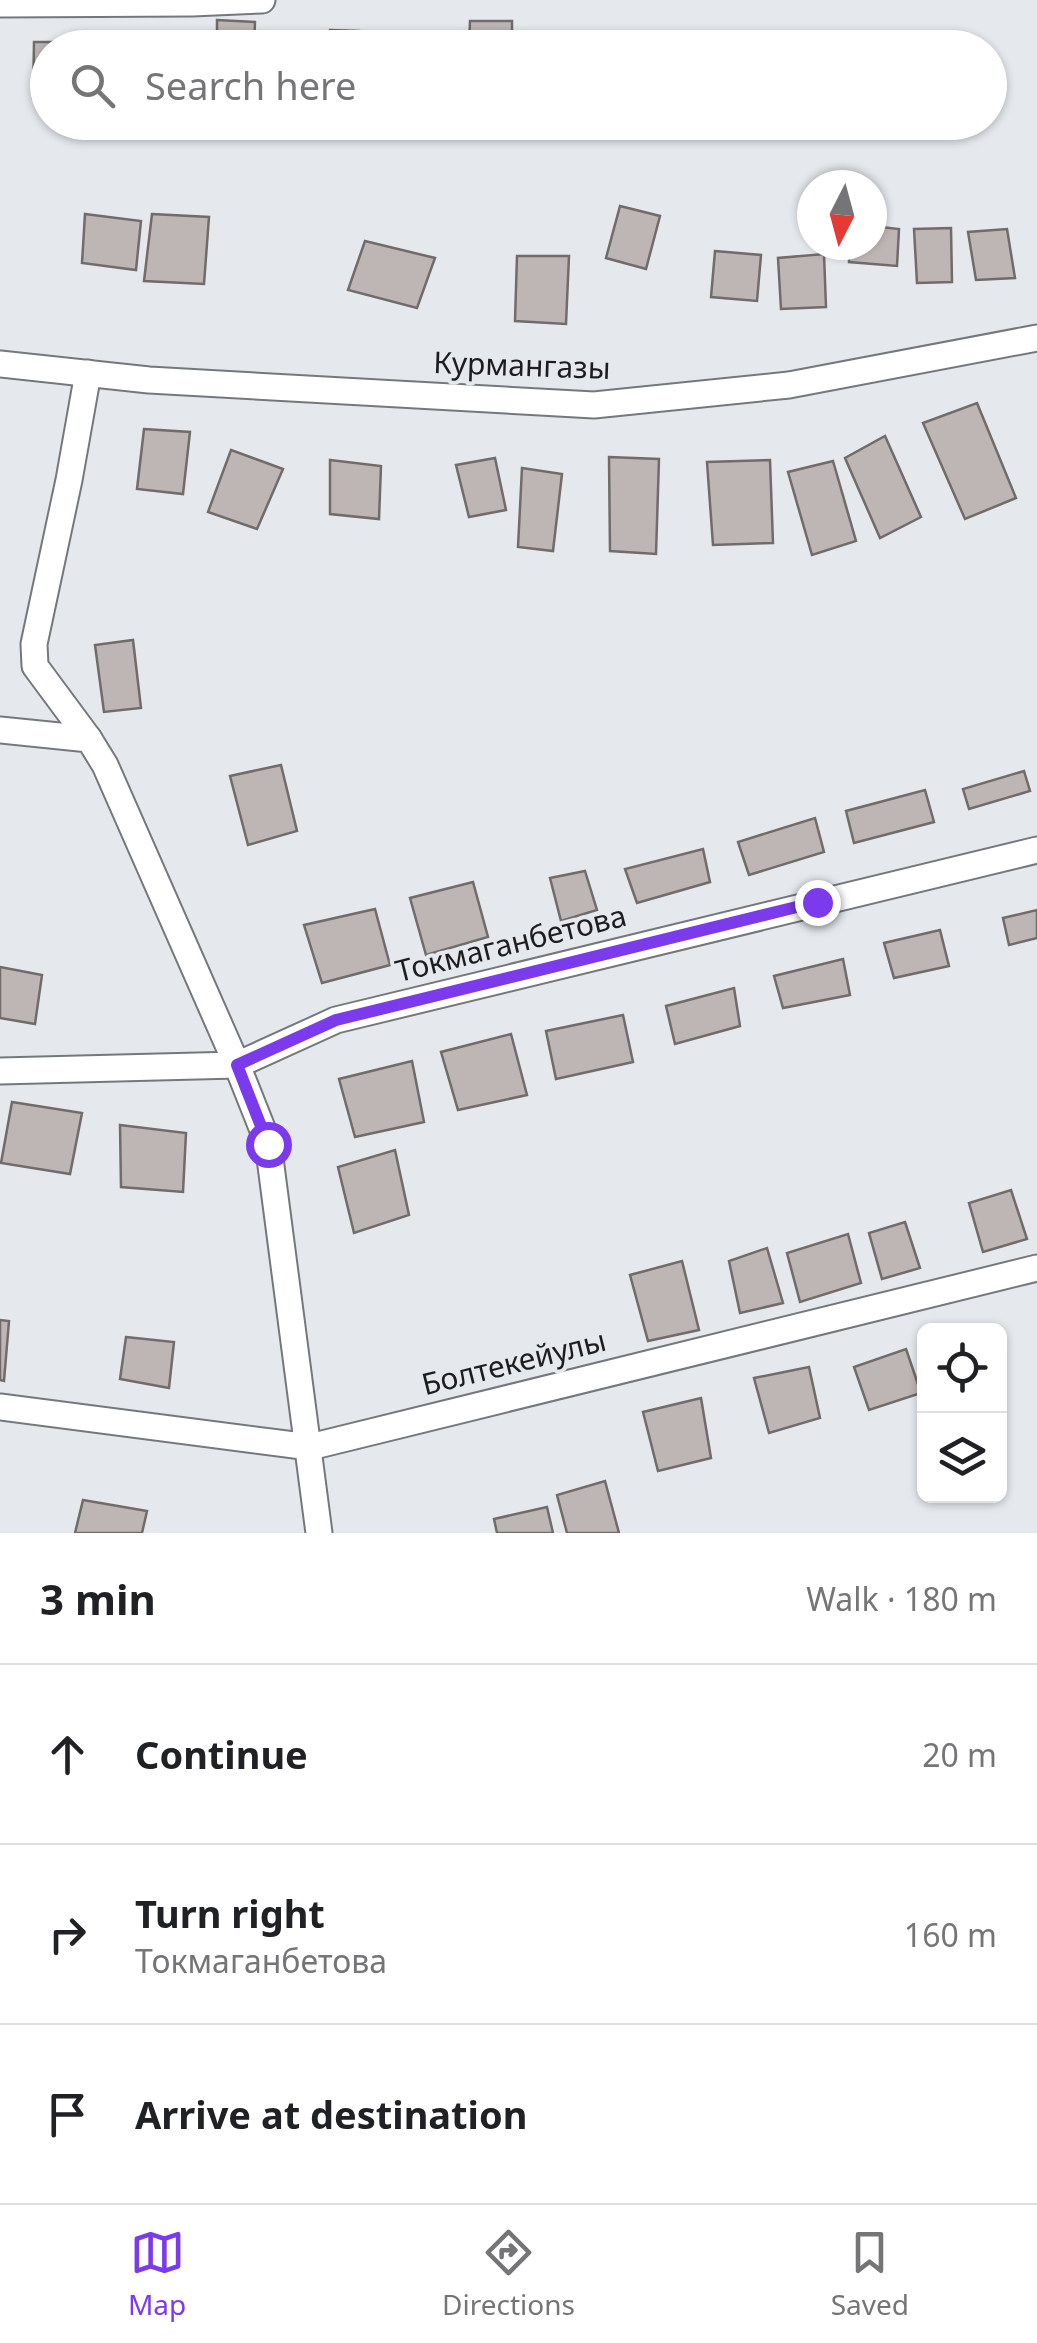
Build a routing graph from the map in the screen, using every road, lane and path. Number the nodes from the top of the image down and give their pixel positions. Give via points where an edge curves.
1 (262, 0) edge
2 (0, 4) edge
3 (1037, 338) edge
4 (0, 364) edge
5 (88, 373) junction
6 (0, 730) edge
7 (89, 738) junction
8 (1037, 850) edge
9 (237, 1065) junction
10 (0, 1071) edge
11 (1037, 1268) edge
12 (0, 1407) edge
13 (310, 1447) junction
14 (319, 1533) edge

1 - 2 street
3 - 5 street, Курмангазы via 789,385 594,404
4 - 5 street, Курмангазы
5 - 7 street via 34,666
6 - 7 street
7 - 9 street
8 - 9 street, Токмаганбетова via 336,1020
9 - 10 street, Токмаганбетова
9 - 13 street via 268,1144
11 - 13 street, Болтекейулы
12 - 13 street, Болтекейулы
13 - 14 street

